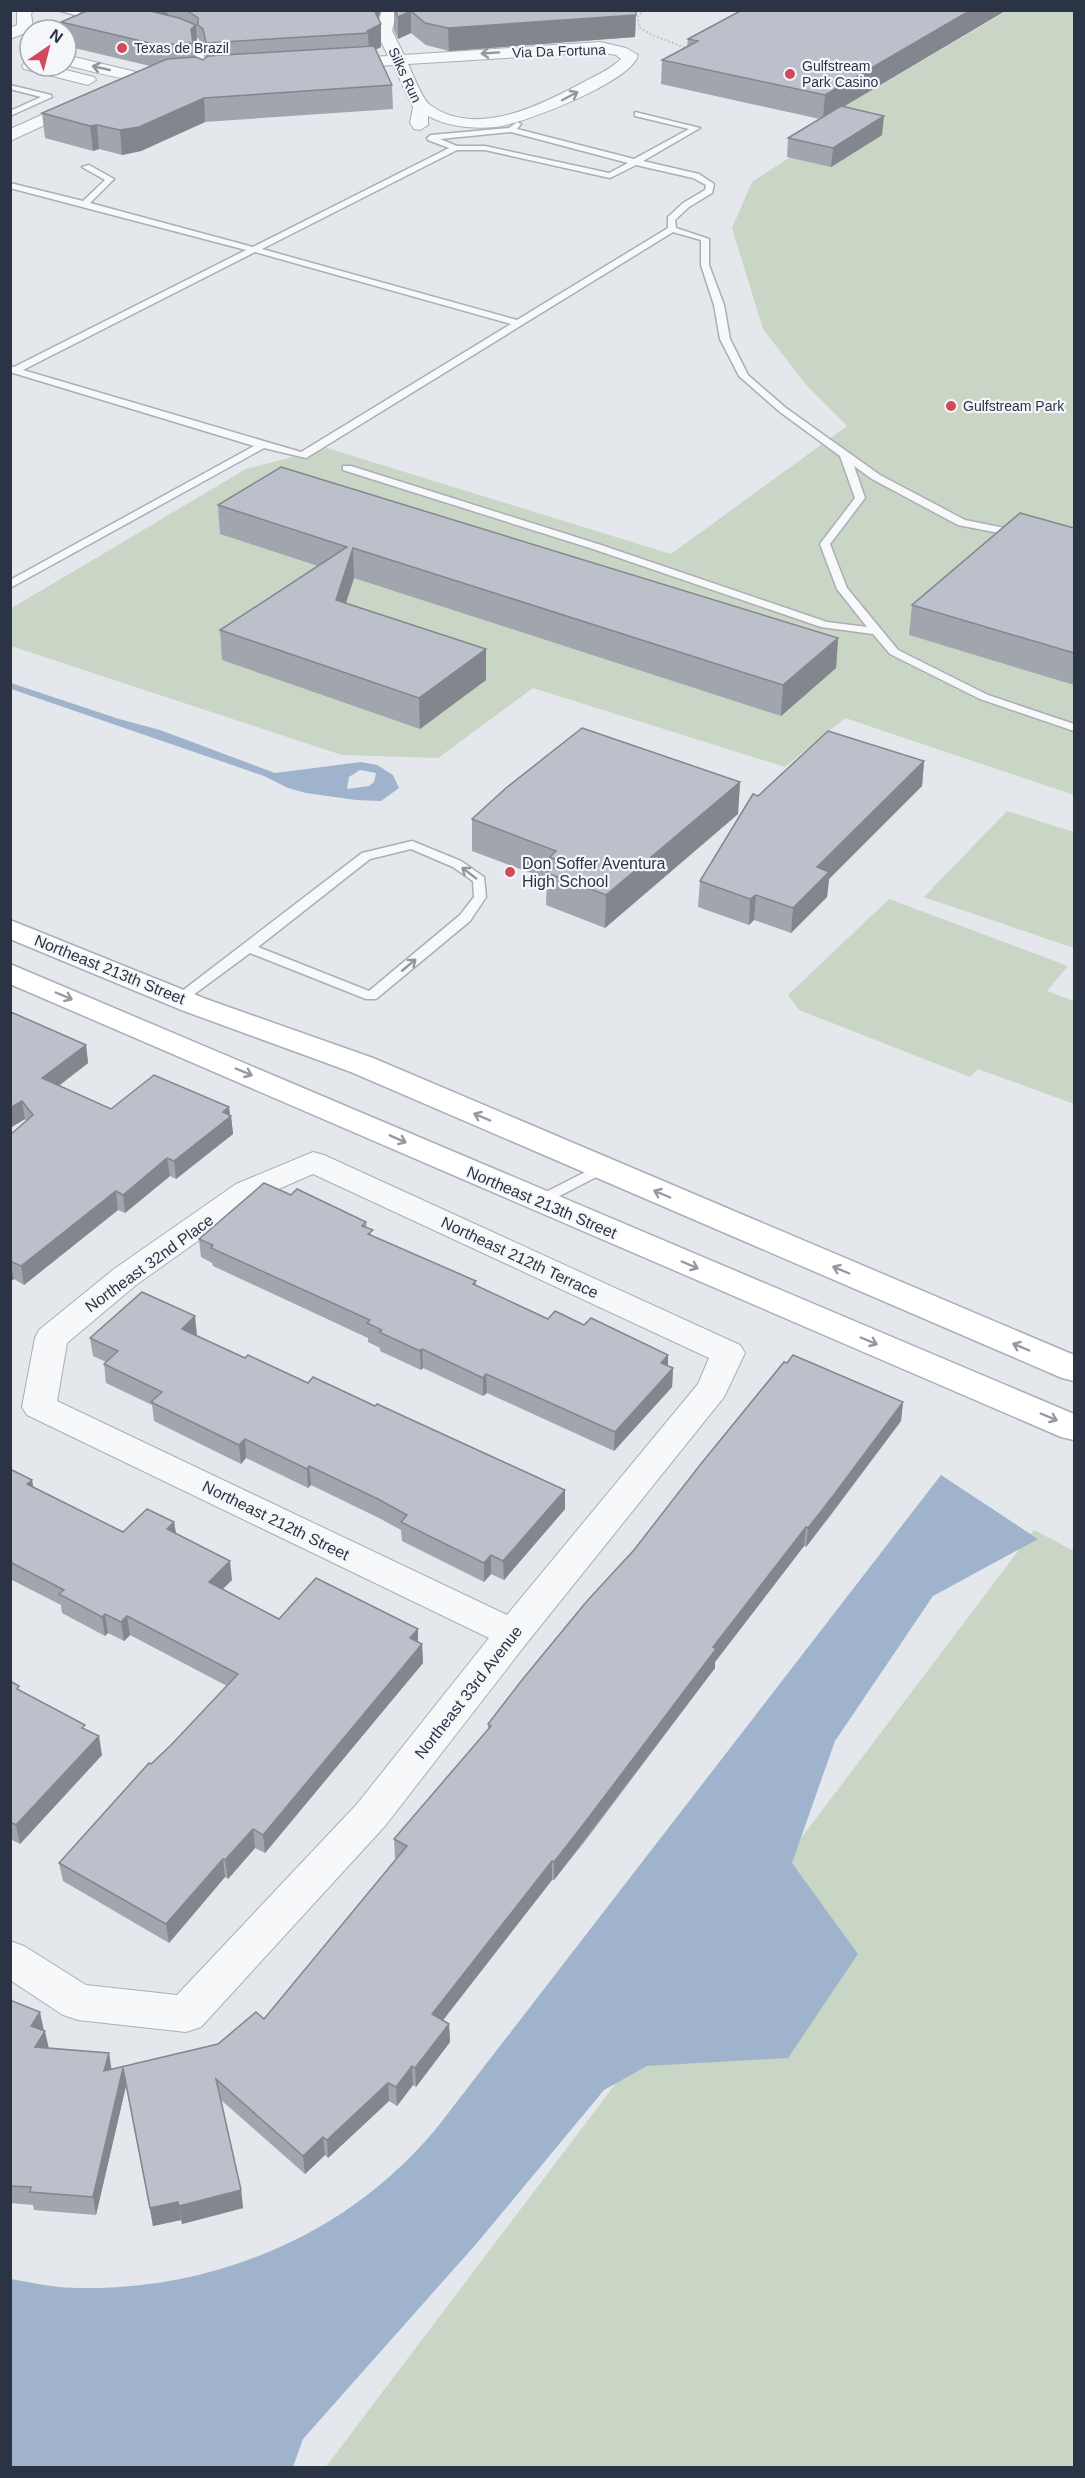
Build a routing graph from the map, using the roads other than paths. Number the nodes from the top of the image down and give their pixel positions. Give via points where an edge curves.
1 (26, 10) edge
2 (60, 10) edge
3 (390, 10) edge
4 (72, 11) edge
5 (110, 21) edge
6 (10, 34) edge
7 (199, 52) edge
8 (398, 61) junction
9 (78, 63) edge
10 (322, 68) edge
11 (136, 76) junction
12 (78, 78) edge
13 (202, 78) junction
14 (10, 87) edge
15 (117, 87) junction
16 (96, 96) edge
17 (421, 107) junction
18 (10, 114) edge
19 (638, 114) dead end
20 (513, 124) junction
21 (10, 136) edge
22 (431, 138) junction
23 (456, 148) junction
24 (565, 159) dead end
25 (636, 162) junction
26 (556, 164) junction
27 (86, 167) dead end
28 (10, 185) edge
29 (85, 204) junction
30 (672, 229) junction
31 (254, 249) junction
32 (518, 323) junction
33 (13, 369) edge
34 (263, 445) junction
35 (845, 456) junction
36 (347, 468) dead end
37 (1025, 535) edge
38 (10, 585) edge
39 (876, 631) junction
40 (1074, 728) edge
41 (10, 928) edge
42 (249, 948) junction
43 (10, 974) edge
44 (180, 998) junction
45 (313, 1162) joint
46 (603, 1168) junction
47 (539, 1201) junction
48 (728, 1353) joint
49 (1074, 1370) edge
50 (39, 1407) joint
51 (1074, 1428) edge
52 (513, 1634) junction
53 (10, 1958) edge

1 - 6 street via 25,27
2 - 4 lane
3 - 8 street, Silks Run via 384,31
4 - 5 lane
7 - 13 lane
8 - 10 street, Via Da Fortuna via 364,68
8 - 17 street, Silks Run
20 -> 8 street, Via Da Fortuna via 622,67 630,56 600,47
11 -> 9 street
11 - 13 street
11 - 15 street
12 - 15 street
13 - 15 street
14 - 18 lane via 48,97
16 - 21 street
17 - 20 street, Via Da Fortuna via 435,116 461,122
17 - 22 street, Silks Run via 418,123
19 - 25 lane via 696,128
20 - 22 lane
20 - 25 lane via 578,152
22 - 23 lane
23 - 26 lane via 485,148
23 - 31 lane
24 - 26 lane
25 - 26 lane via 610,176
25 - 30 lane via 710,183 709,191 670,219
27 - 29 lane via 110,179
28 - 29 lane
29 - 31 lane
30 - 32 lane
30 - 35 lane via 705,239 705,266 725,339 744,376
31 - 32 lane
31 - 33 lane
32 - 34 lane via 302,456
33 - 34 lane
34 - 38 lane
35 - 37 lane via 962,523
35 - 39 lane via 860,498 825,544 842,589
36 - 39 lane via 825,625
39 - 40 lane via 894,652 984,698
41 - 44 street, Northeast 213th Street
42 -> 42 lane via 371,996 465,918 480,897 478,880 457,864 412,845 366,856
42 - 44 lane
43 -> 47 street, Northeast 213th Street
46 -> 44 street, Northeast 213th Street via 362,1065
45 - 48 street, Northeast 212th Terrace
45 - 50 street, Northeast 32nd Place via 247,1191 125,1277 51,1338
46 - 47 lane
49 -> 46 street, Northeast 213th Street
47 -> 51 street, Northeast 213th Street
48 - 52 street, Northeast 33rd Avenue via 712,1389
50 - 52 street, Northeast 212th Street
52 - 53 street, Northeast 33rd Avenue via 371,1815 186,2014 78,2002

